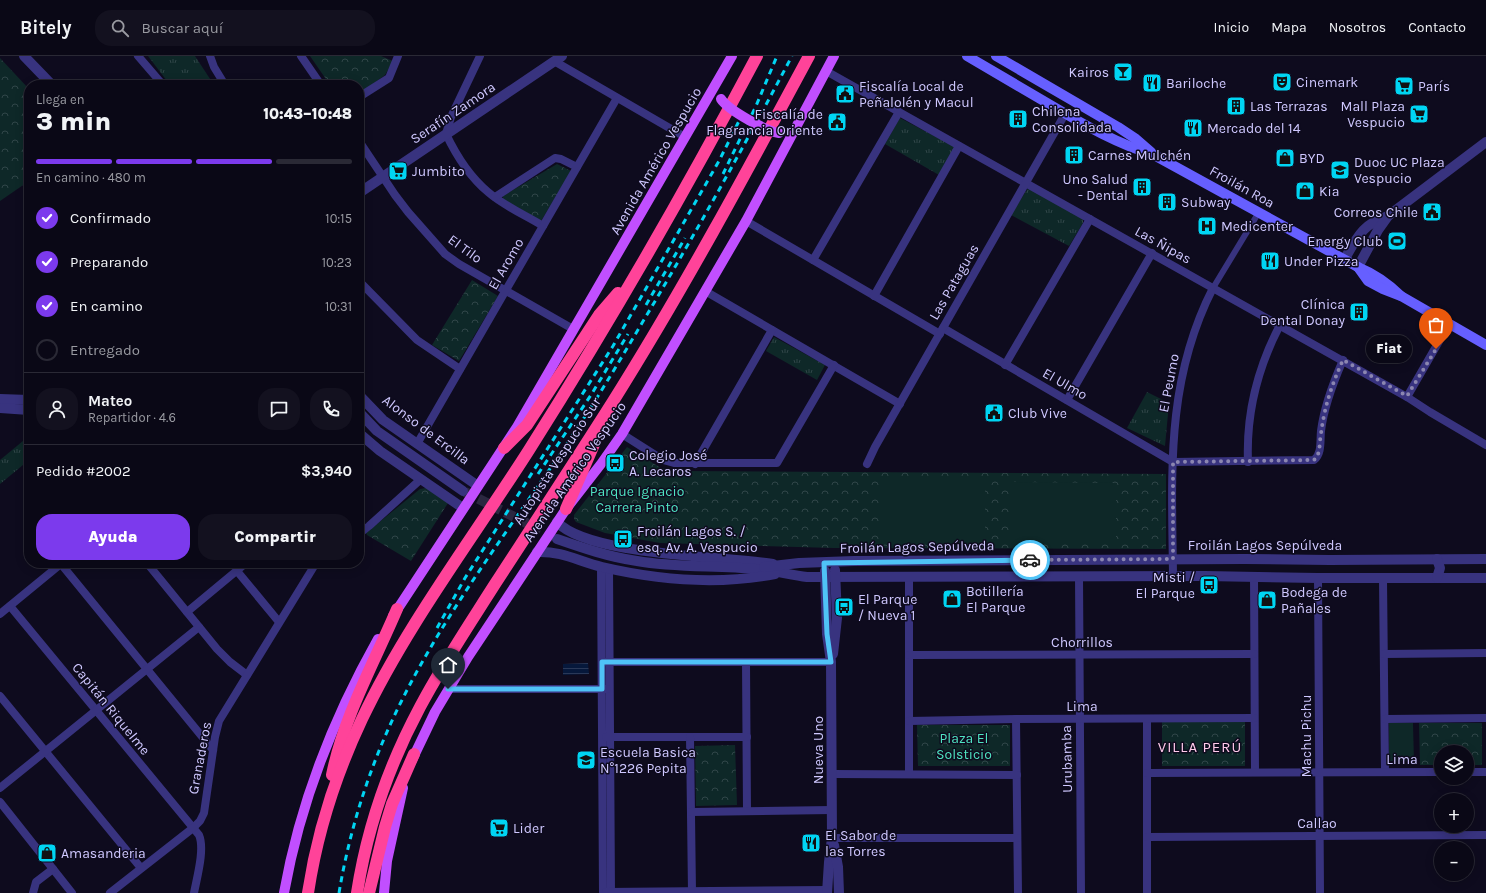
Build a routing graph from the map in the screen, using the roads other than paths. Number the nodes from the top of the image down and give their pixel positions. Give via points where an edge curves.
1 (24, 56) edge
2 (138, 56) edge
3 (210, 56) edge
4 (301, 56) edge
5 (398, 56) edge
6 (480, 56) edge
7 (732, 56) edge
8 (758, 56) edge
9 (809, 56) edge
10 (834, 56) edge
11 (966, 56) edge
12 (996, 56) edge
13 (558, 59) edge
14 (826, 71) junction
15 (47, 80) edge
16 (159, 80) edge
17 (222, 80) edge
18 (318, 80) edge
19 (716, 86) junction
20 (364, 94) edge
21 (617, 98) junction
22 (899, 112) junction
23 (1065, 114) junction
24 (795, 129) junction
25 (446, 134) junction
26 (685, 137) junction
27 (1486, 142) edge
28 (959, 146) junction
29 (364, 148) edge
30 (1154, 155) junction
31 (577, 167) junction
32 (383, 177) junction
33 (1026, 183) junction
34 (364, 190) edge
35 (495, 197) junction
36 (1259, 212) junction
37 (1388, 216) junction
38 (1090, 219) junction
39 (746, 221) junction
40 (543, 226) junction
41 (1152, 253) junction
42 (813, 260) junction
43 (1344, 260) junction
44 (1358, 268) junction
45 (636, 275) junction
46 (364, 286) edge
47 (1213, 288) junction
48 (506, 291) junction
49 (705, 291) junction
50 (874, 296) junction
51 (1449, 324) junction
52 (1280, 325) junction
53 (573, 329) junction
54 (772, 330) junction
55 (941, 331) junction
56 (1486, 345) edge
57 (1343, 360) junction
58 (1005, 364) junction
59 (834, 365) junction
60 (460, 369) junction
61 (1407, 396) junction
62 (0, 399) edge
63 (24, 400) edge
64 (364, 400) edge
65 (1067, 400) junction
66 (613, 401) junction
67 (900, 404) junction
68 (0, 408) edge
69 (24, 410) edge
70 (364, 417) edge
71 (622, 434) junction
72 (364, 437) edge
73 (417, 444) junction
74 (1486, 445) edge
75 (504, 448) junction
76 (1173, 462) junction
77 (1248, 462) junction
78 (695, 464) junction
79 (868, 464) dead end
80 (420, 479) junction
81 (478, 486) junction
82 (463, 492) tunnel mouth
83 (463, 508) junction
84 (566, 509) junction
85 (557, 522) junction
86 (364, 530) edge
87 (557, 539) tunnel mouth
88 (537, 552) junction
89 (1173, 559) junction
90 (1437, 559) junction
91 (1486, 559) edge
92 (1330, 560) junction
93 (966, 561) junction
94 (835, 562) junction
95 (824, 563) junction
96 (605, 567) junction
97 (56, 568) edge
98 (64, 568) edge
99 (151, 568) edge
100 (240, 568) edge
101 (313, 568) edge
102 (781, 569) junction
103 (236, 571) junction
104 (1079, 576) junction
105 (1173, 576) junction
106 (1254, 576) junction
107 (825, 577) junction
108 (836, 577) junction
109 (909, 577) junction
110 (966, 577) junction
111 (1322, 578) junction
112 (1436, 578) junction
113 (1486, 578) edge
114 (1383, 579) junction
115 (10, 606) junction
116 (397, 609) junction
117 (187, 612) junction
118 (0, 614) edge
119 (279, 622) junction
120 (200, 627) junction
121 (1486, 653) edge
122 (1254, 654) junction
123 (1384, 654) junction
124 (909, 655) junction
125 (1080, 655) junction
126 (606, 662) junction
127 (746, 662) junction
128 (831, 662) junction
129 (147, 670) junction
130 (247, 675) junction
131 (448, 689) junction
132 (606, 689) junction
133 (0, 696) edge
134 (96, 711) junction
135 (1254, 718) junction
136 (1486, 718) edge
137 (1016, 719) junction
138 (1080, 719) junction
139 (1147, 719) junction
140 (1385, 719) junction
141 (909, 721) junction
142 (747, 736) junction
143 (606, 737) junction
144 (690, 737) junction
145 (213, 750) junction
146 (46, 752) junction
147 (414, 754) junction
148 (1255, 772) junction
149 (1319, 772) junction
150 (1385, 772) junction
151 (1434, 772) edge
152 (1474, 772) edge
153 (1486, 772) edge
154 (1147, 773) junction
155 (832, 774) junction
156 (909, 774) junction
157 (1017, 775) junction
158 (0, 788) edge
159 (0, 802) edge
160 (327, 810) junction
161 (832, 810) junction
162 (747, 811) junction
163 (691, 812) junction
164 (193, 828) junction
165 (1486, 835) edge
166 (1319, 836) junction
167 (1147, 837) junction
168 (832, 838) junction
169 (1017, 838) junction
170 (141, 868) junction
171 (53, 869) junction
172 (692, 892) junction
173 (749, 892) edge
174 (827, 892) edge
175 (33, 893) edge
176 (72, 893) edge
177 (110, 893) edge
178 (194, 893) edge
179 (284, 893) edge
180 (308, 893) edge
181 (357, 893) edge
182 (369, 893) edge
183 (384, 893) edge
184 (602, 893) edge
185 (611, 893) edge
186 (839, 893) edge
187 (1018, 893) edge
188 (1082, 893) edge
189 (1147, 893) edge
190 (1320, 893) edge

1 - 15 street
2 - 16 street
3 - 17 street
4 - 18 street
5 - 20 street via 389,78
6 - 25 street via 451,117
7 - 19 main road, Avenida Américo Vespucio
8 - 45 highway, Autopista Vespucio Sur
9 - 66 highway, Autopista Vespucio Sur via 700,253
10 - 14 main road, Avenida Américo Vespucio
11 - 23 main road, Froilán Roa
12 - 30 main road, Froilán Roa via 1118,127
13 - 21 street
13 - 25 street, Serafín Zamora
14 - 22 street, Las Ñipas
14 - 24 main road, Avenida Américo Vespucio
19 - 24 main road, bridge via 721,99 729,108 770,131 779,133
19 - 26 main road, Avenida Américo Vespucio
21 - 26 street
21 - 31 street, El Aromo
22 - 28 street, Las Ñipas
22 - 42 street
23 - 30 main road, Froilán Roa via 1108,138
23 - 33 street, Las Pataguas
24 - 39 main road, Avenida Américo Vespucio
25 - 32 street, Serafín Zamora
25 - 35 street via 469,171
26 - 53 main road, Avenida Américo Vespucio
27 - 37 street
28 - 33 street, Las Ñipas
28 - 50 street
29 - 32 street, El Tilo
30 - 36 main road, Froilán Roa
31 - 35 street via 555,158
31 - 40 street, El Aromo
32 - 34 street, Serafín Zamora
32 - 48 street, El Tilo via 401,204 445,254
33 - 38 street, Las Ñipas
33 - 55 street, Las Pataguas
35 - 40 street
36 - 43 main road, Froilán Roa
36 - 47 street, El Peumo
37 - 43 street via 1366,227
37 - 44 street
38 - 41 street, Las Ñipas
38 - 58 street
39 - 42 street, El Ulmo
39 - 49 main road, Avenida Américo Vespucio
40 - 48 street, El Aromo
41 - 47 street, Las Ñipas
41 - 65 street
42 - 50 street, El Ulmo
43 - 44 main road, Froilán Roa
44 - 51 main road, Froilán Roa via 1372,273 1388,283 1401,296
45 - 75 highway via 599,316 529,421
45 - 160 highway, Autopista Vespucio Sur via 391,664 351,743
46 - 60 street via 416,340
47 - 52 street, Las Ñipas
47 - 76 street, El Peumo via 1194,330 1185,362 1176,412
48 - 53 street, El Tilo
48 - 60 street, El Aromo
49 - 54 street
49 - 71 main road, Avenida Américo Vespucio
50 - 55 street, El Ulmo
51 - 56 main road, Froilán Roa
51 - 61 street
52 - 57 street, Las Ñipas
52 - 77 street via 1263,360 1252,397 1248,428
53 - 75 main road, Avenida Américo Vespucio
54 - 59 street
54 - 78 street
55 - 58 street, El Ulmo
55 - 67 street, Las Pataguas
57 - 61 street, Las Ñipas
57 - 77 street via 1325,408 1319,453 1316,458 1310,461
58 - 65 street, El Ulmo
59 - 67 street
59 - 78 street via 776,463
60 - 73 street, El Aromo
61 - 74 street, Las Ñipas
62 - 63 street
64 - 73 street, Alonso de Ercilla via 383,420
65 - 76 street, El Ulmo
66 - 84 highway
66 - 181 highway, Autopista Vespucio Sur via 454,649 421,705 398,752 379,802
67 - 79 street, Las Pataguas
68 - 69 street
70 - 82 street, Alonso de Ercilla via 377,431
71 - 78 street via 666,461
71 - 84 main road, Avenida Américo Vespucio
72 - 80 street
73 - 81 street, Alonso de Ercilla
75 - 81 main road, Avenida Américo Vespucio
76 - 77 street
76 - 89 street, El Peumo
80 - 83 street
80 - 86 street
81 - 83 main road, Avenida Américo Vespucio
83 - 116 main road, Avenida Américo Vespucio
84 - 85 main road, Avenida Américo Vespucio
85 - 88 main road, Avenida Américo Vespucio
85 - 102 street, Froilán Lagos Sepúlveda via 569,532 620,546 749,560
87 - 102 street, Froilán Lagos Sepúlveda via 638,562
88 - 96 street, Froilán Lagos Sepúlveda via 551,552
88 - 131 main road, Avenida Américo Vespucio
89 - 92 street, Froilán Lagos Sepúlveda
89 - 93 street, Froilán Lagos Sepúlveda
89 - 105 street, El Peumo
90 - 91 street, Froilán Lagos Sepúlveda
90 - 92 street, Froilán Lagos Sepúlveda
90 - 112 street via 1440,568
92 - 111 street
93 - 94 street, Froilán Lagos Sepúlveda
93 - 110 street
94 - 95 street, Froilán Lagos Sepúlveda
94 - 108 street, Nueva Uno
95 - 102 street, Froilán Lagos Sepúlveda
95 - 107 street, Nueva Uno
96 - 102 street, Froilán Lagos Sepúlveda via 672,578 700,579 752,579
96 - 126 street
97 - 115 street
98 - 129 street
99 - 117 street
100 - 103 street
101 - 119 street, Granaderos
102 - 107 street, Froilán Lagos Sepúlveda via 807,577
103 - 117 street
103 - 119 street
104 - 105 street, Froilán Lagos Sepúlveda
104 - 110 street, Froilán Lagos Sepúlveda
104 - 125 street, Urubamba
105 - 106 street, Froilán Lagos Sepúlveda
106 - 111 street, Froilán Lagos Sepúlveda
106 - 122 street
107 - 108 street, Froilán Lagos Sepúlveda
107 - 128 street, Nueva Uno via 827,634
108 - 109 street, Froilán Lagos Sepúlveda
108 - 128 street, Nueva Uno via 837,627
109 - 110 street, Froilán Lagos Sepúlveda
109 - 124 street
111 - 114 street, Froilán Lagos Sepúlveda
111 - 149 street, Machu Pichu
112 - 113 street, Froilán Lagos Sepúlveda
112 - 114 street, Froilán Lagos Sepúlveda
114 - 123 street
115 - 118 street
115 - 134 street, Capitán Riquelme
116 - 160 highway via 342,737 330,783
116 - 179 main road, Avenida Américo Vespucio via 354,683 323,751 298,828
117 - 120 street
119 - 130 street, Granaderos
120 - 129 street
120 - 130 street via 224,656
121 - 123 street
122 - 125 street, Chorrillos
122 - 135 street
123 - 140 street
124 - 125 street, Chorrillos
124 - 141 street
125 - 138 street, Urubamba
126 - 127 street
126 - 132 street
127 - 128 street
127 - 142 street
128 - 155 street, Nueva Uno
129 - 134 street
129 - 145 street
130 - 145 street, Granaderos via 219,721
131 - 132 street
131 - 147 main road, Avenida Américo Vespucio
132 - 143 street
133 - 146 street
134 - 146 street
134 - 164 street, Capitán Riquelme
135 - 139 street, Lima
135 - 148 street
136 - 140 street
137 - 138 street, Lima
137 - 141 street, Lima
137 - 157 street
138 - 139 street, Lima
138 - 188 street, Urubamba
139 - 154 street
140 - 150 street
141 - 156 street
142 - 144 street
142 - 162 street
143 - 144 street
143 - 184 street
143 - 185 street
144 - 163 street
145 - 164 street, Granaderos via 204,813
146 - 158 street
146 - 170 street
147 - 182 highway via 387,819
147 - 183 main road, Avenida Américo Vespucio via 394,828
148 - 149 street, Lima
148 - 154 street, Lima
149 - 150 street, Lima
149 - 166 street, Machu Pichu
150 - 151 street, Lima
152 - 153 street
154 - 167 street
155 - 156 street
155 - 161 street, Nueva Uno
156 - 157 street
157 - 169 street
159 - 171 street
160 - 180 highway, Autopista Vespucio Sur
161 - 162 street
161 - 168 street, Nueva Uno
162 - 163 street
163 - 172 street
164 - 170 street, Granaderos
164 - 178 street, Capitán Riquelme via 202,844
165 - 166 street, Callao
166 - 167 street, Callao
166 - 190 street, Machu Pichu
167 - 189 street
168 - 169 street
168 - 174 street, Nueva Uno
168 - 186 street, Nueva Uno via 838,867
169 - 187 street
170 - 177 street, Granaderos
171 - 175 street via 36,882
171 - 176 street
172 - 173 street
172 - 185 street
173 - 174 street
184 - 185 street

